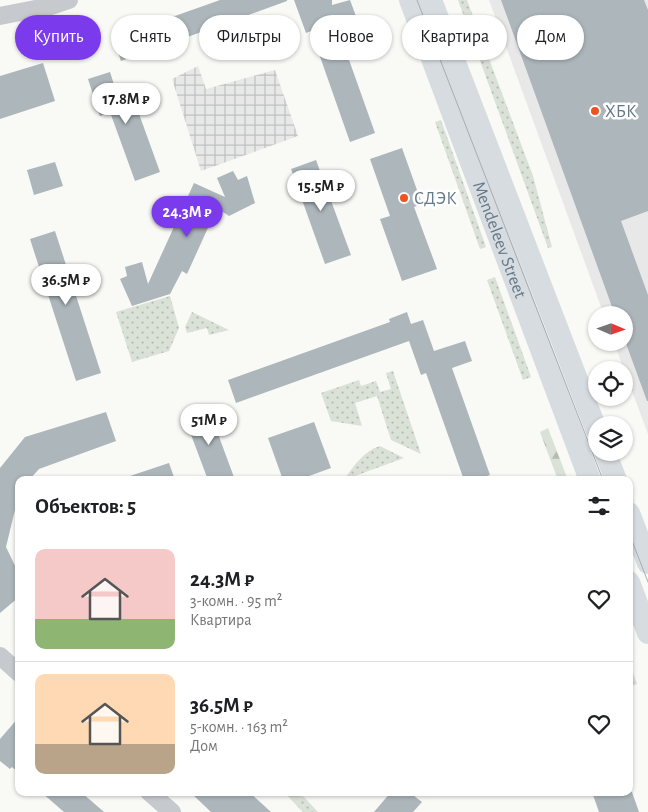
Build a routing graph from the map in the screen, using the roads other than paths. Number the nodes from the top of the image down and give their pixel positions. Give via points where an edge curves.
1 (69, 0) edge
2 (410, 0) edge
3 (431, 0) edge
4 (50, 3) edge
5 (0, 16) edge
6 (591, 416) edge
7 (609, 461) edge
8 (588, 476) edge
9 (614, 476) edge
10 (633, 524) edge
11 (648, 563) edge
12 (633, 593) edge
13 (648, 633) edge
14 (0, 656) edge
15 (15, 669) edge
16 (154, 796) edge
17 (172, 812) edge

1 - 4 street
2 - 8 main road, Mendeleev Street
3 - 6 main road, Mendeleev Street
4 - 5 street
7 - 9 main road
10 - 11 main road
12 - 13 main road
14 - 15 street
16 - 17 street

